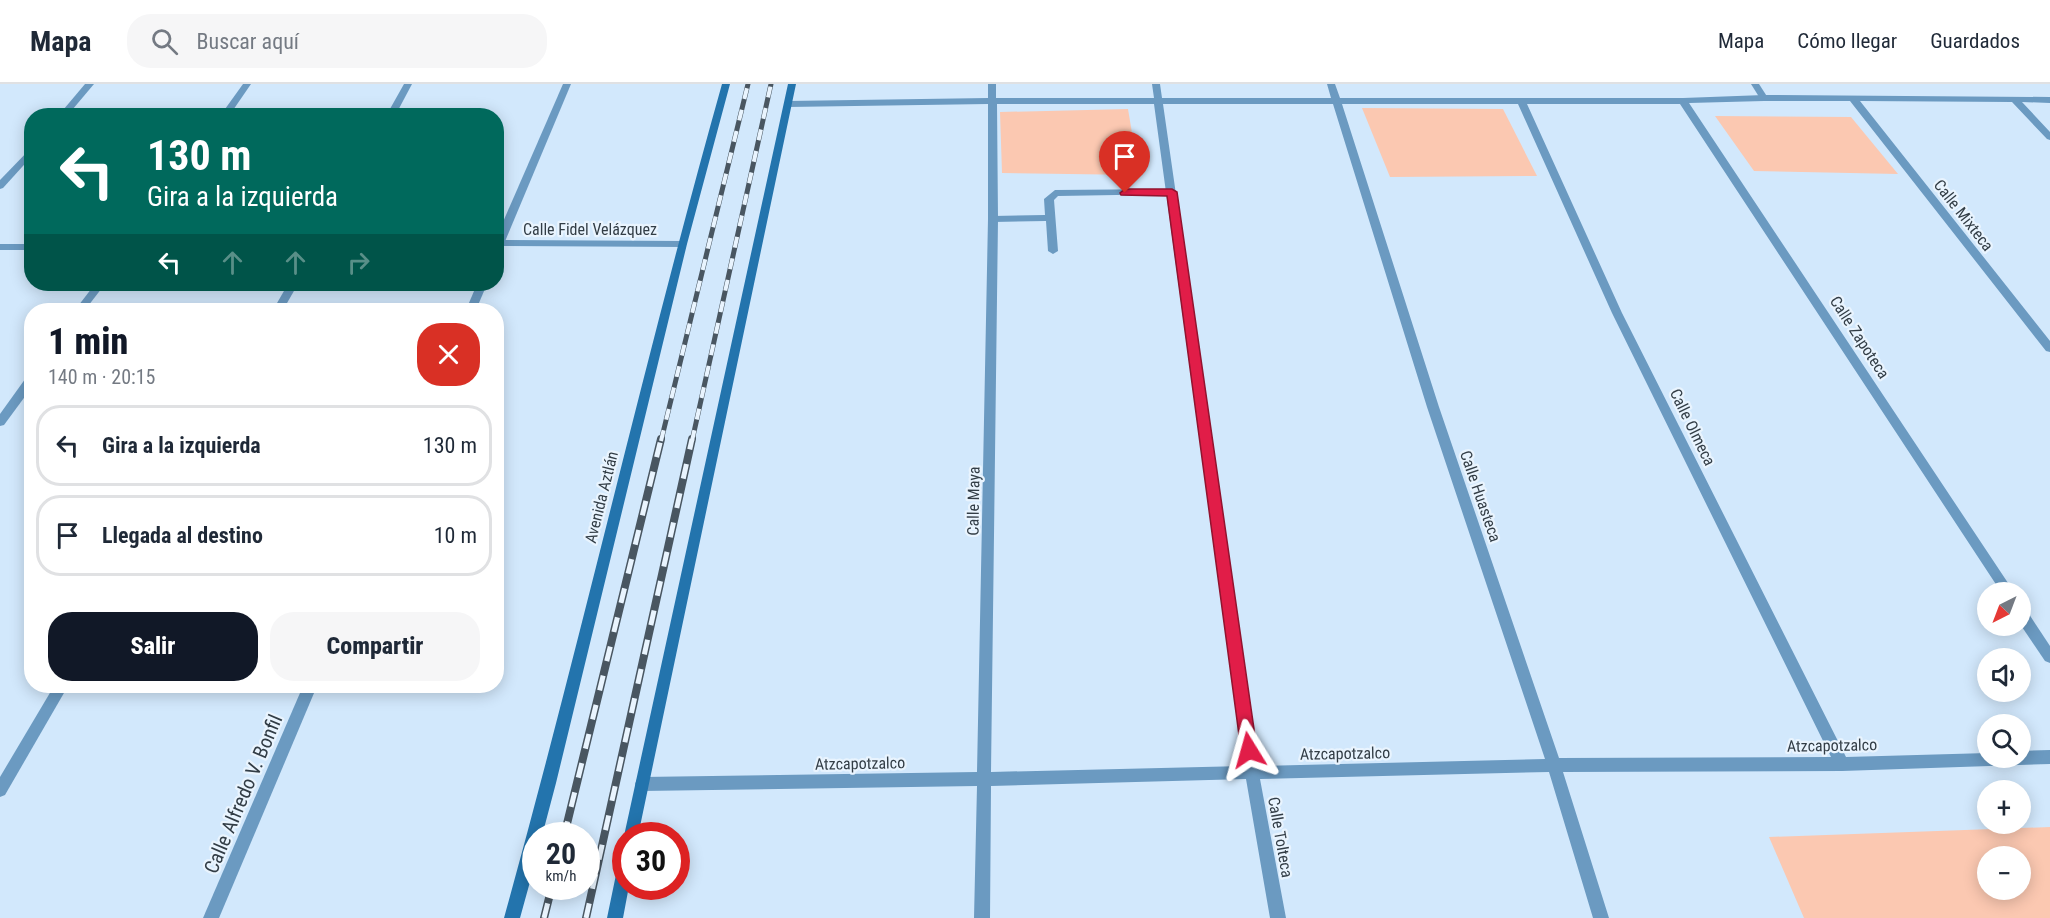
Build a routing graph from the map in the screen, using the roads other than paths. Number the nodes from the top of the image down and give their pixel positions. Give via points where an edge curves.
1 (90, 84) edge
2 (247, 84) edge
3 (408, 84) edge
4 (567, 84) edge
5 (726, 84) edge
6 (792, 84) edge
7 (992, 84) edge
8 (1156, 84) edge
9 (1331, 84) edge
10 (1755, 84) edge
11 (1764, 98) junction
12 (1159, 100) junction
13 (1335, 100) junction
14 (1854, 100) junction
15 (2015, 100) junction
16 (2050, 100) edge
17 (993, 101) junction
18 (1683, 101) junction
19 (1522, 102) junction
20 (788, 104) junction
21 (69, 108) edge
22 (230, 108) edge
23 (394, 108) edge
24 (2050, 137) edge
25 (24, 159) edge
26 (0, 186) edge
27 (1172, 192) junction
28 (1050, 218) junction
29 (993, 219) junction
30 (504, 232) edge
31 (682, 244) junction
32 (24, 246) edge
33 (504, 246) edge
34 (0, 247) edge
35 (1053, 251) dead end
36 (95, 291) edge
37 (85, 303) edge
38 (2050, 348) edge
39 (24, 389) edge
40 (0, 422) edge
41 (2001, 582) edge
42 (2031, 628) edge
43 (2050, 657) edge
44 (57, 693) edge
45 (307, 693) edge
46 (2050, 757) edge
47 (1842, 764) junction
48 (1554, 765) junction
49 (1252, 773) junction
50 (985, 780) junction
51 (642, 784) junction
52 (0, 790) edge
53 (635, 822) edge
54 (619, 900) edge
55 (211, 918) edge
56 (512, 918) edge
57 (615, 918) edge
58 (982, 918) edge
59 (1278, 918) edge
60 (1601, 918) edge

1 - 21 street
2 - 22 street
3 - 23 street
4 - 30 street
5 - 31 main road, Avenida Aztlán
6 - 20 main road
7 - 17 street, Calle Maya
8 - 12 street, Calle Tolteca
9 - 13 street, Calle Huasteca
10 - 11 street
11 - 14 street
11 - 18 street
12 - 13 street
12 - 17 street
12 - 27 street, Calle Tolteca
13 - 19 street
13 - 48 street, Calle Huasteca
14 - 15 street
14 - 38 street, Calle Mixteca
15 - 16 street
15 - 24 street
17 - 20 street
17 - 29 street, Calle Maya
18 - 19 street
18 - 41 street, Calle Zapoteca
19 - 47 street, Calle Olmeca via 1617,313
20 - 51 main road
25 - 26 street
27 - 28 street via 1055,193 1049,199
27 - 49 street, Calle Tolteca
28 - 29 street
28 - 35 street
29 - 50 street, Calle Maya
31 - 33 street, Calle Fidel Velázquez
31 - 56 main road, Avenida Aztlán
32 - 34 street
36 - 37 street
39 - 40 street
42 - 43 street
44 - 52 street
45 - 55 street, Calle Alfredo V. Bonfil
46 - 47 street, Atzcapotzalco
47 - 48 street, Atzcapotzalco
48 - 49 street, Atzcapotzalco
48 - 60 street, Calle Huasteca
49 - 50 street, Atzcapotzalco
49 - 59 street, Calle Tolteca
50 - 51 street, Atzcapotzalco
50 - 58 street, Calle Maya
51 - 53 main road
54 - 57 main road

